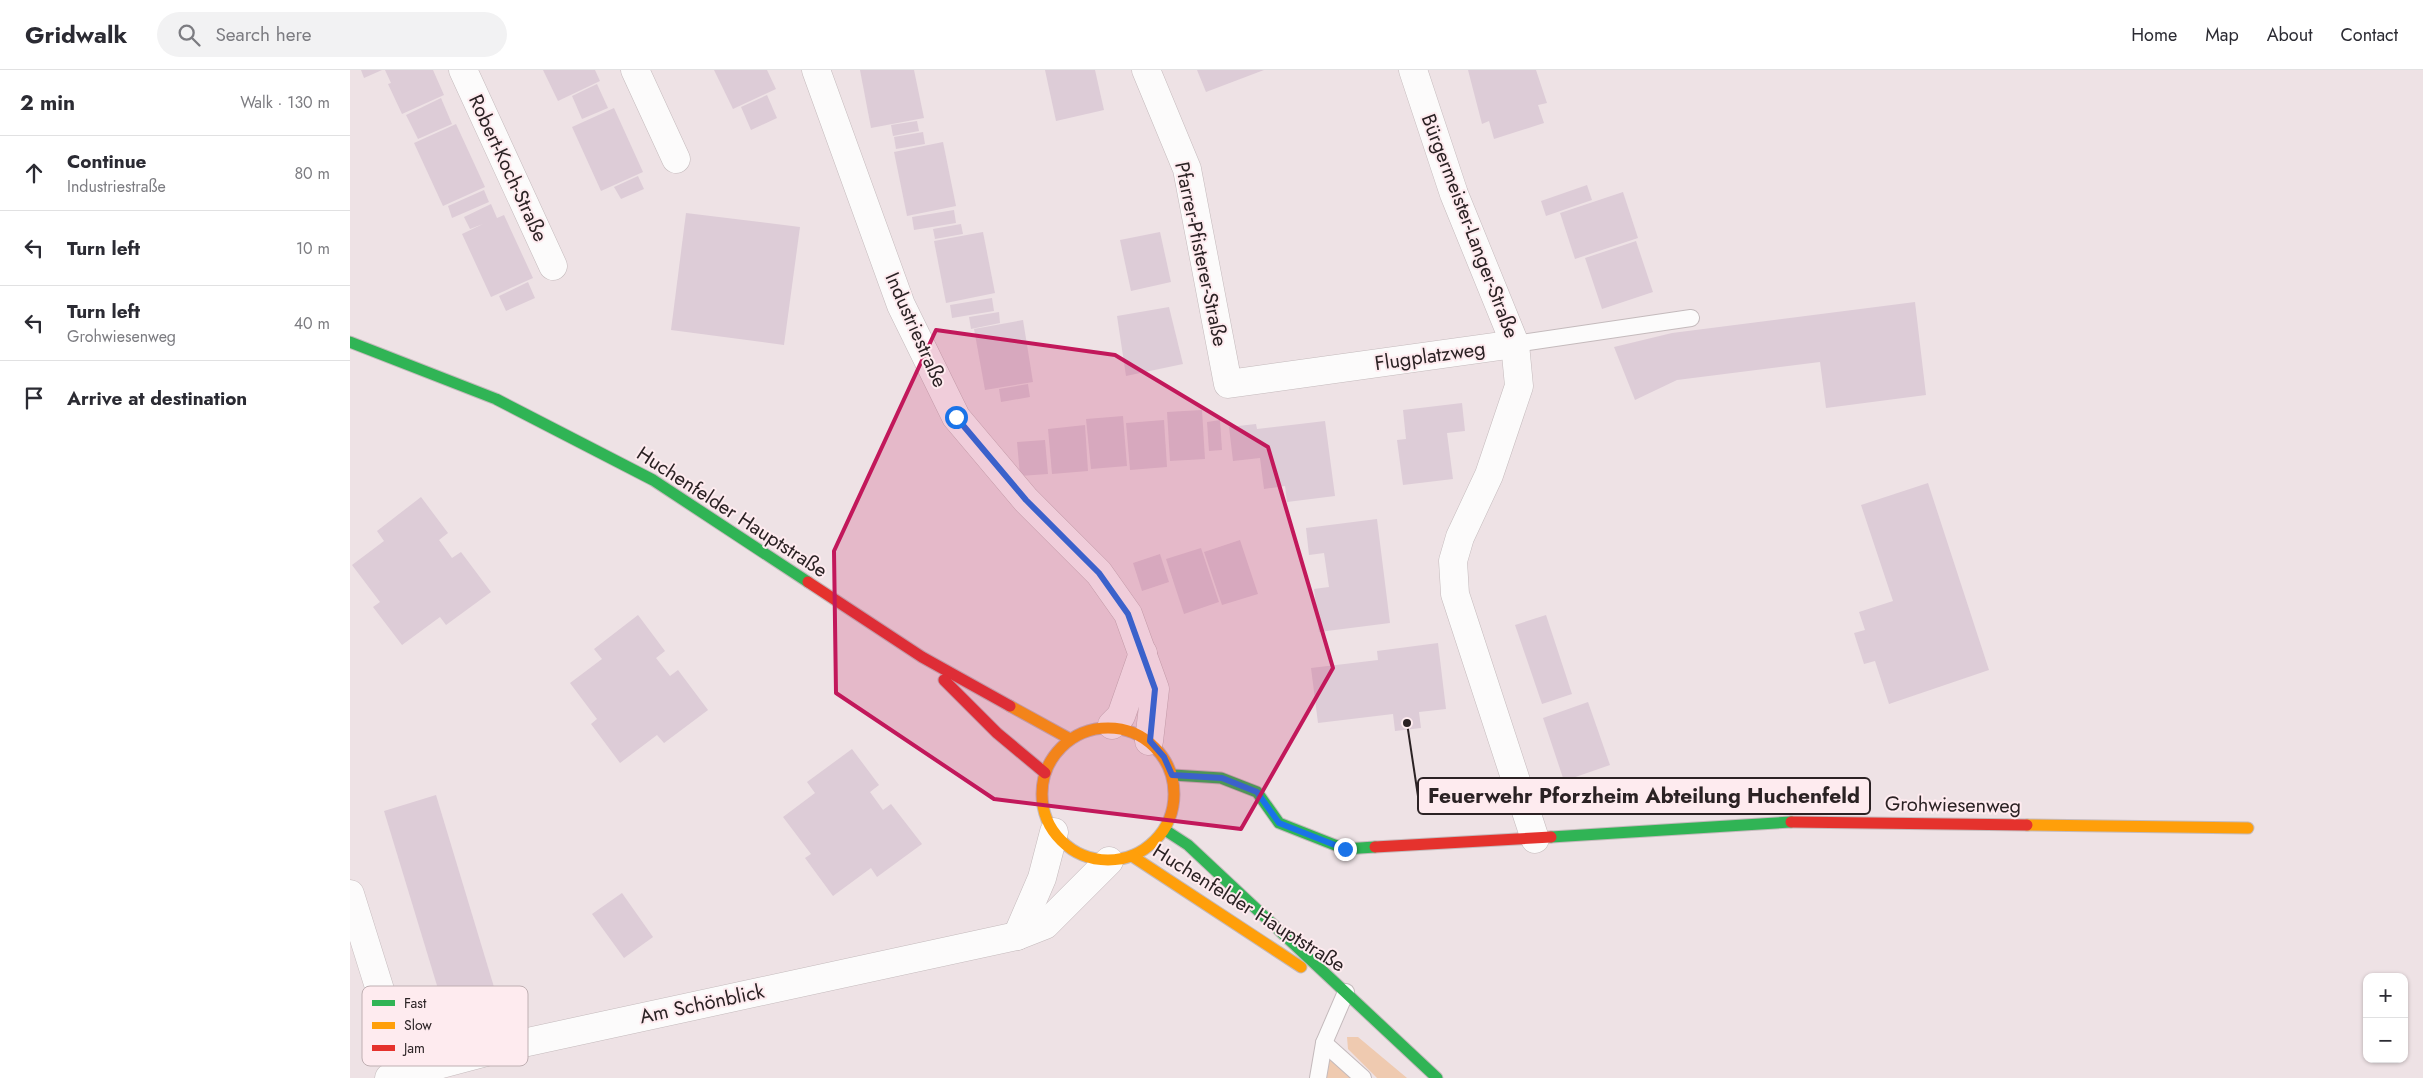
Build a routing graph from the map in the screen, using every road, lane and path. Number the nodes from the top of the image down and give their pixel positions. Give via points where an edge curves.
1 (463, 70) edge
2 (635, 70) edge
3 (816, 70) edge
4 (1146, 70) edge
5 (1412, 70) edge
6 (676, 159) dead end
7 (553, 266) dead end
8 (1691, 318) dead end
9 (350, 342) edge
10 (1515, 344) junction
11 (1228, 384) joint
12 (1143, 653) junction
13 (922, 657) junction
14 (1112, 725) junction
15 (1070, 739) junction
16 (1150, 741) junction
17 (1045, 773) junction
18 (1172, 775) junction
19 (2248, 828) dead end
20 (1165, 830) junction
21 (1054, 832) junction
22 (1535, 839) junction
23 (1121, 858) junction
24 (350, 894) edge
25 (1017, 936) junction
26 (374, 986) edge
27 (1346, 992) junction
28 (528, 1042) edge
29 (1324, 1043) junction
30 (432, 1066) edge
31 (398, 1075) edge
32 (1318, 1078) edge
33 (1363, 1078) edge
34 (1437, 1078) edge

1 - 7 street, Robert-Koch-Straße
2 - 6 street
3 - 12 street, Industriestraße via 901,305 956,417 1026,500 1099,573 1128,614
4 - 11 street, Pfarrer-Pfisterer-Straße via 1187,169
5 - 10 street, Bürgermeister-Langer-Straße via 1454,194
8 - 10 lane, Flugplatzweg
9 - 13 main road, Huchenfelder Hauptstraße via 496,399 653,480
10 - 11 street, Flugplatzweg
10 - 22 street, Bürgermeister-Langer-Straße via 1519,386 1489,475 1460,537 1453,561 1455,594
12 - 14 street via 1121,716
12 - 16 street, Industriestraße via 1155,689
13 - 15 main road, Huchenfelder Hauptstraße
13 - 17 main road, Huchenfelder Hauptstraße via 997,733
14 - 15 main road
14 - 16 main road
15 - 17 main road via 1055,754
16 - 18 main road via 1164,757
17 - 21 main road via 1042,793 1045,814
18 - 20 main road via 1175,794
18 - 22 main road, Grohwiesenweg via 1222,778 1257,792 1279,823 1345,849
19 - 22 main road, Grohwiesenweg via 1792,822
20 - 23 main road via 1152,844
20 - 27 main road, Huchenfelder Hauptstraße via 1188,845
21 - 23 main road via 1068,847 1087,857
21 - 25 street via 1042,878
23 - 25 street, Am Schönblick via 1046,925
23 - 27 main road, Huchenfelder Hauptstraße
24 - 26 street
25 - 28 street, Am Schönblick
27 - 29 lane
27 - 34 main road, Huchenfelder Hauptstraße
29 - 32 lane
29 - 33 lane
30 - 31 street, Am Schönblick

